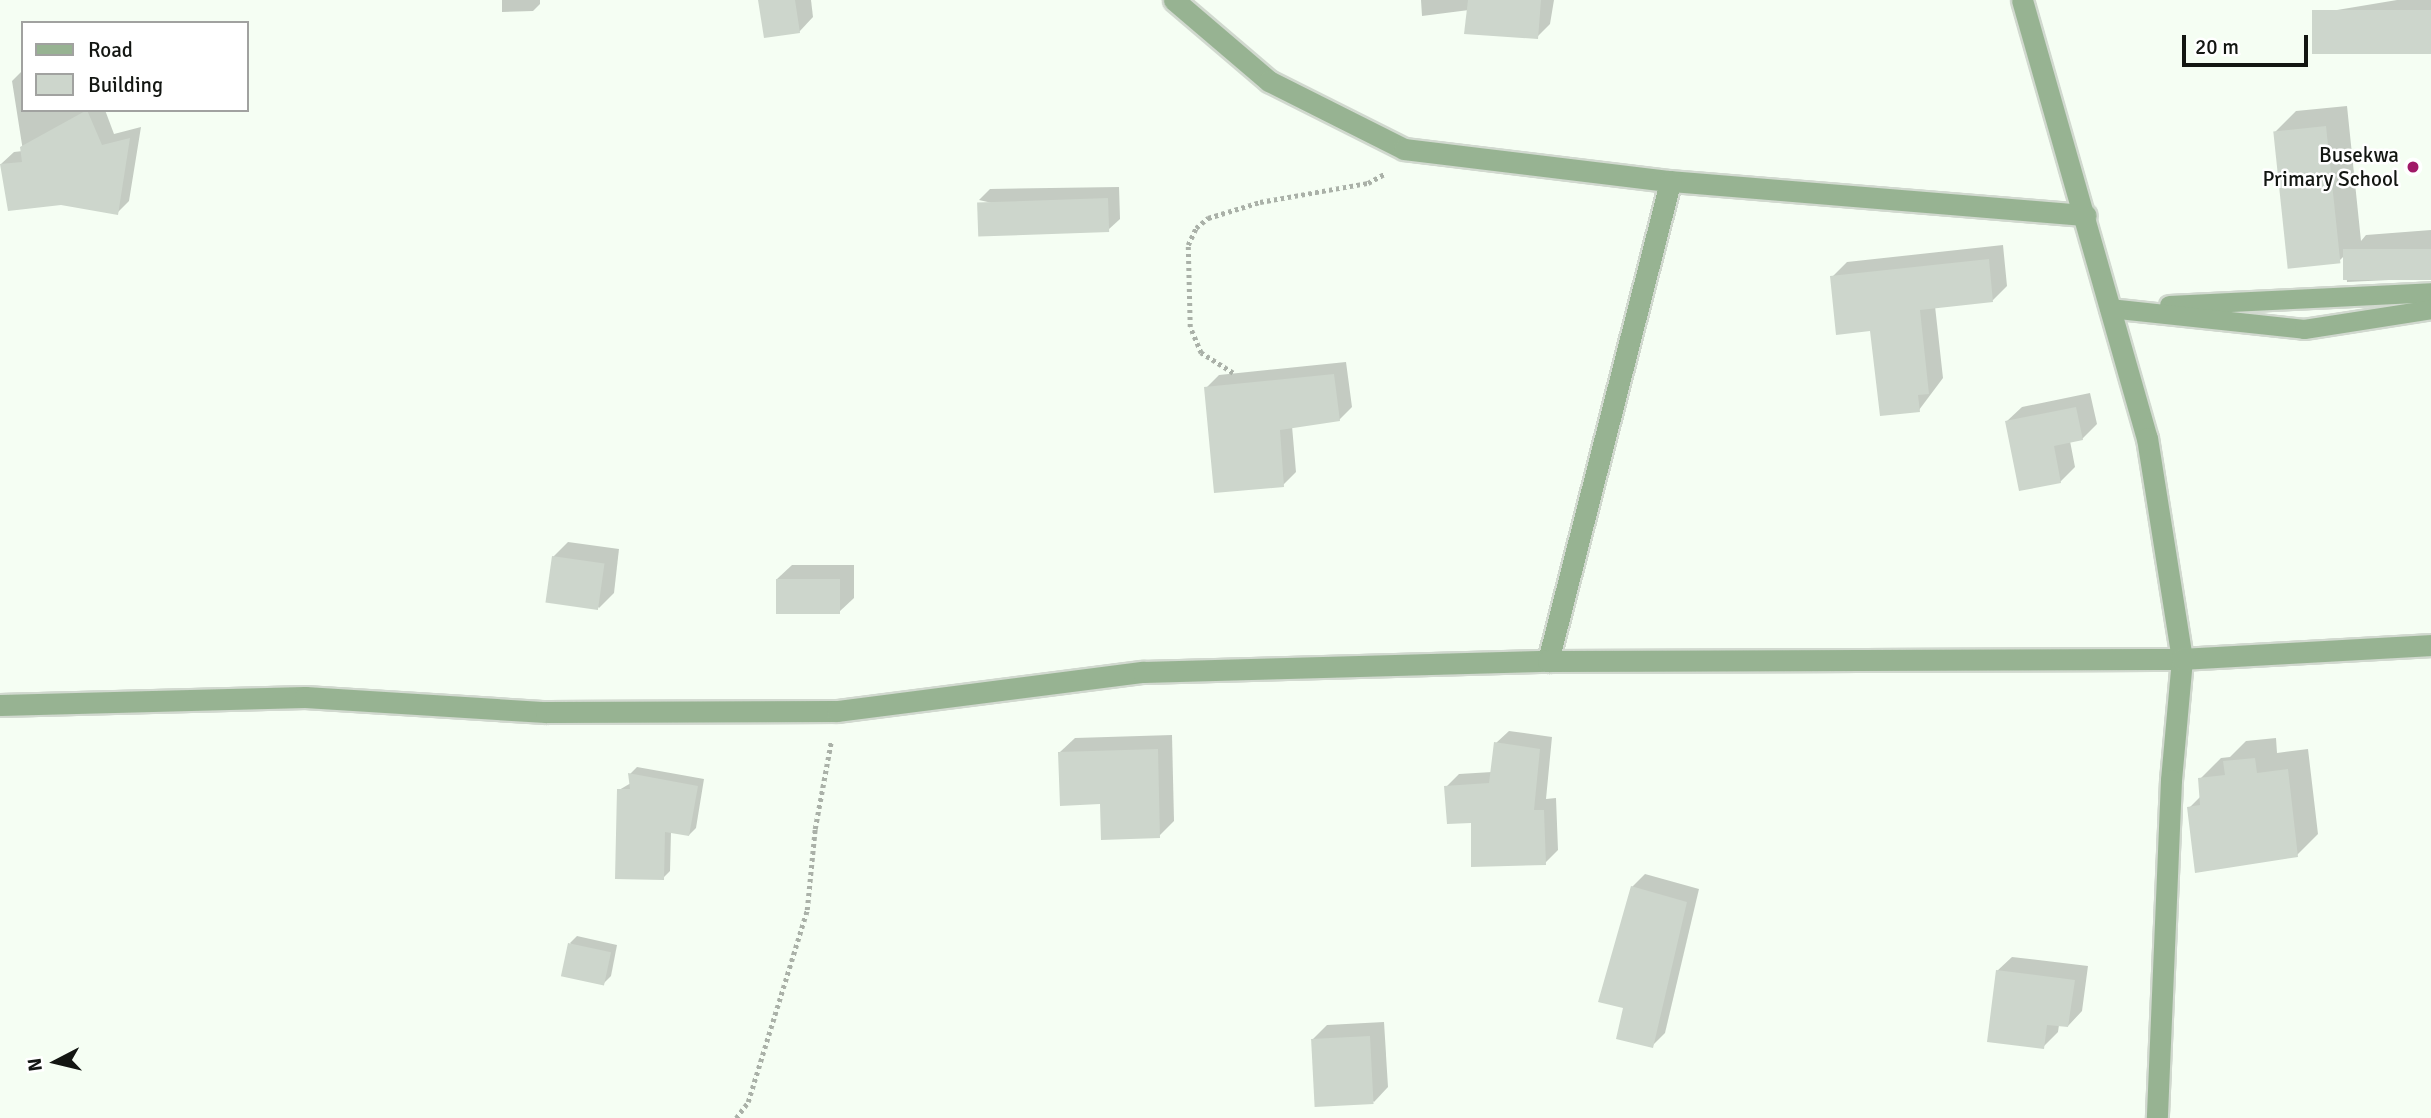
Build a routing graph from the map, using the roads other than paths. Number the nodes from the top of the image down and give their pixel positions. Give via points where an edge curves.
1 (1174, 0) edge
2 (2022, 0) edge
3 (1671, 181) junction
4 (2086, 215) junction
5 (2431, 292) edge
6 (2109, 308) junction
7 (2431, 309) edge
8 (2431, 645) edge
9 (2182, 659) junction
10 (1548, 662) junction
11 (0, 705) edge
12 (2157, 1118) edge

1 - 3 street via 1269,81 1404,149
2 - 4 street
3 - 4 street
3 - 10 street
4 - 6 street
5 - 6 lane
6 - 7 lane via 2304,329
6 - 9 street via 2147,438
8 - 9 street
9 - 10 street
9 - 12 street via 2171,780
10 - 11 street via 1143,673 837,711 546,712 305,697

